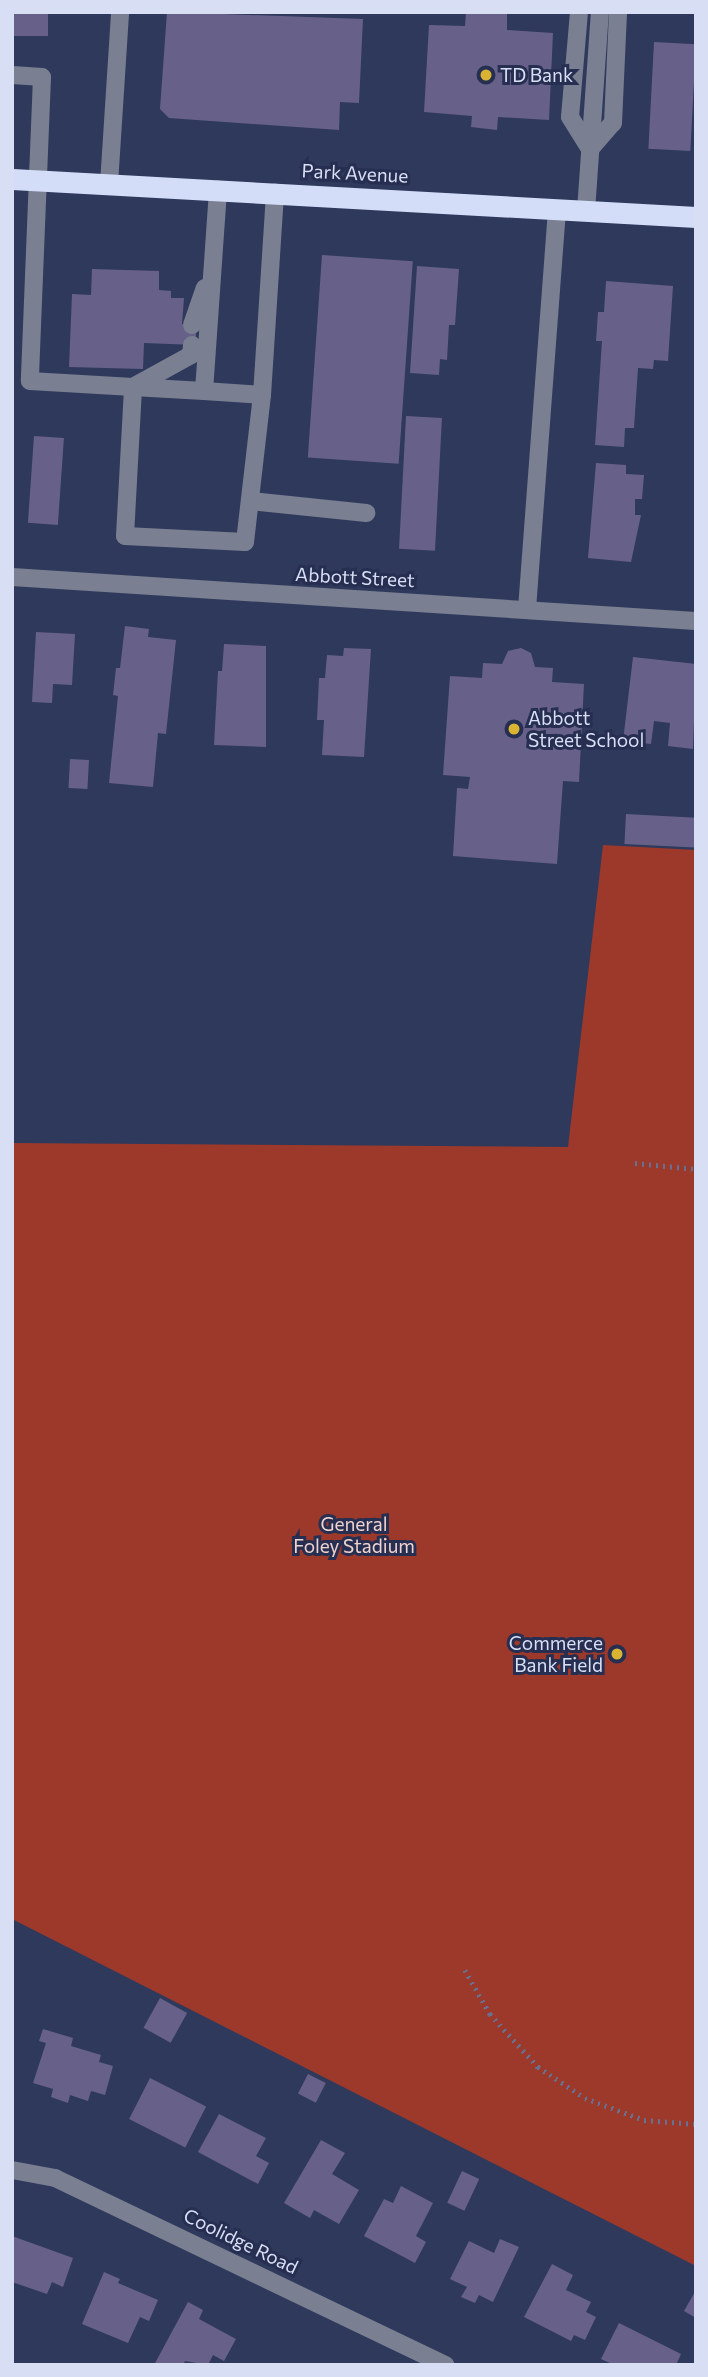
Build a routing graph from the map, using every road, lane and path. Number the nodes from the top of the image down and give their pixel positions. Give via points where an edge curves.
1 (120, 12) edge
2 (579, 12) edge
3 (600, 12) edge
4 (618, 12) edge
5 (12, 75) edge
6 (590, 149) junction
7 (12, 179) edge
8 (36, 180) junction
9 (108, 184) junction
10 (218, 189) junction
11 (275, 192) junction
12 (557, 211) junction
13 (586, 211) junction
14 (696, 217) edge
15 (213, 267) junction
16 (192, 325) dead end
17 (192, 345) dead end
18 (134, 387) junction
19 (204, 391) junction
20 (262, 395) junction
21 (250, 501) junction
22 (366, 513) dead end
23 (12, 577) edge
24 (527, 610) junction
25 (696, 621) edge
26 (635, 1163) dead end
27 (696, 1169) edge
28 (465, 1970) dead end
29 (696, 2124) edge
30 (12, 2170) edge
31 (446, 2365) edge

1 - 9 street
2 - 6 street via 570,117
3 - 6 street
4 - 6 street via 613,123
5 - 8 street via 42,77
6 - 13 street
7 - 8 highway, Park Avenue
8 - 9 highway, Park Avenue
8 - 18 street via 30,381
9 - 10 highway, Park Avenue
10 - 11 highway, Park Avenue
10 - 15 street
11 - 12 highway, Park Avenue
11 - 20 street
12 - 13 highway, Park Avenue
12 - 24 street
13 - 14 highway, Park Avenue
15 - 16 street
15 - 19 street
17 - 18 street via 191,355
18 - 19 street
18 - 21 street via 125,536 245,542
19 - 20 street
20 - 21 street
21 - 22 street
23 - 24 street, Abbott Street
24 - 25 street, Abbott Street
26 - 27 path
28 - 29 path via 490,2014 538,2067 585,2098 644,2120
30 - 31 street, Coolidge Road via 55,2178

